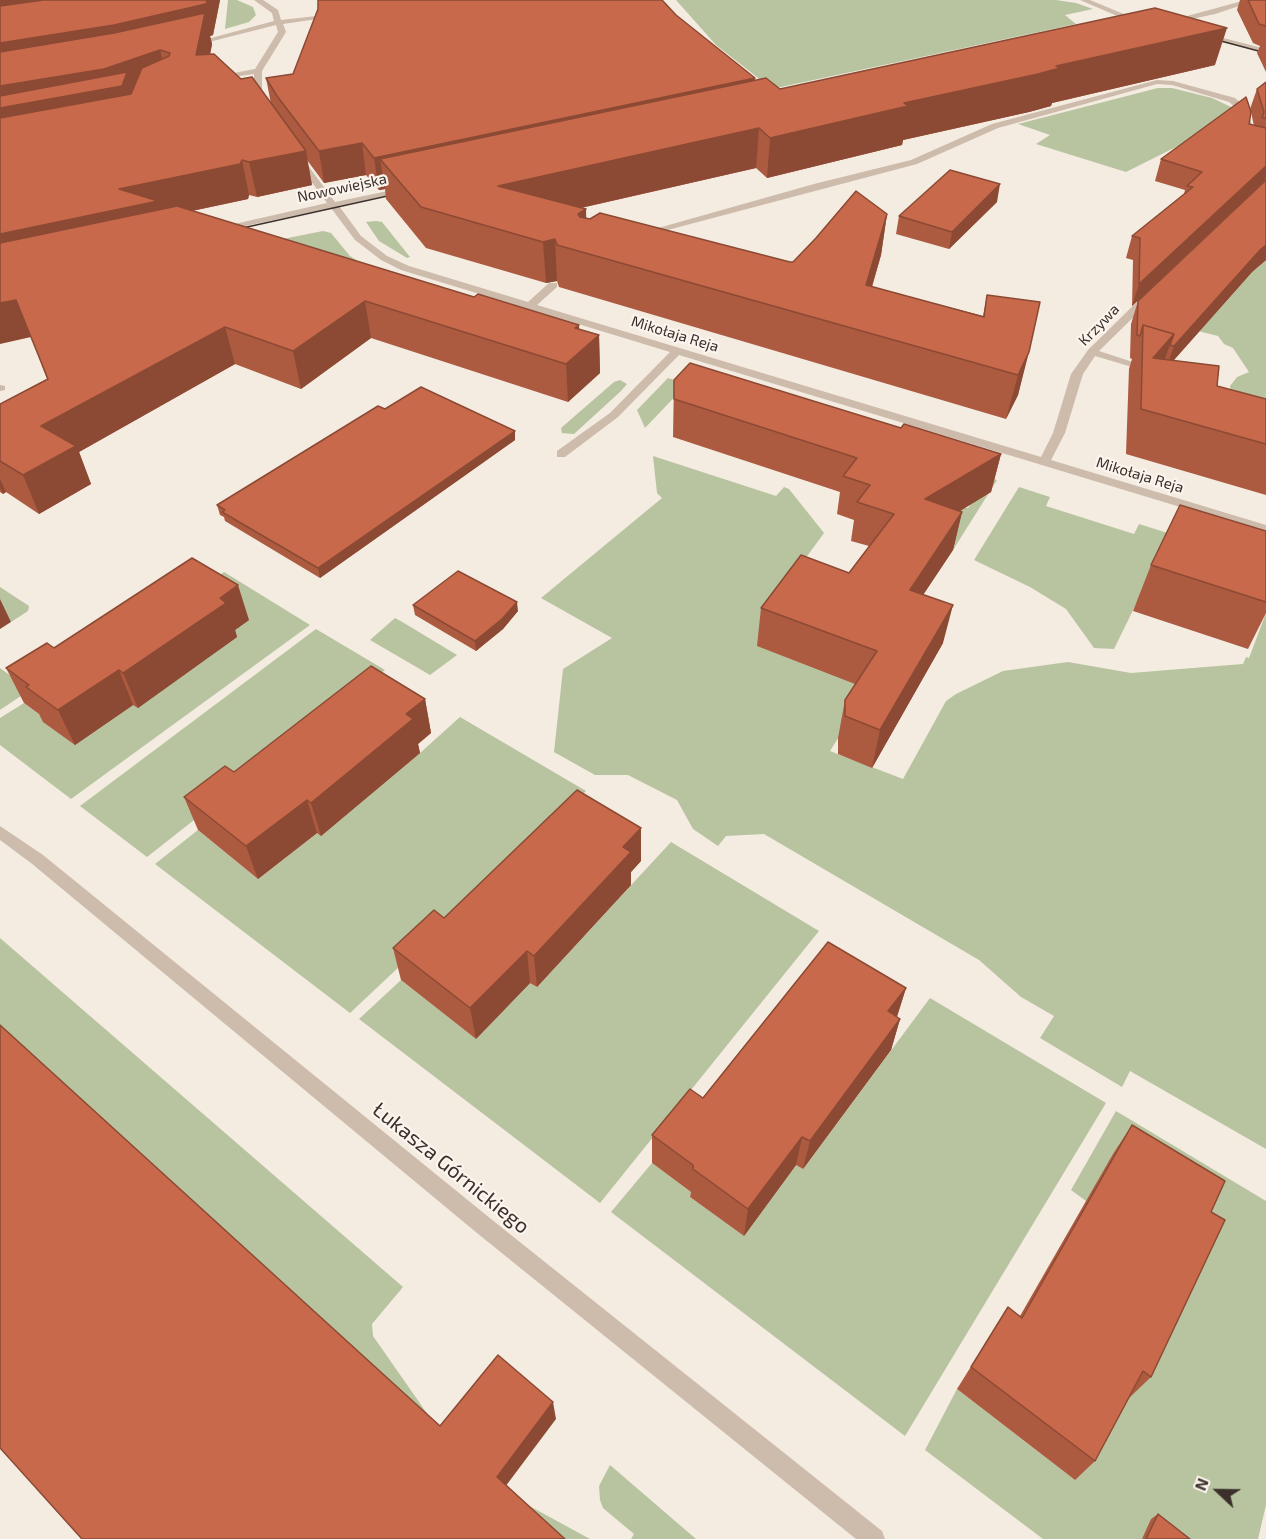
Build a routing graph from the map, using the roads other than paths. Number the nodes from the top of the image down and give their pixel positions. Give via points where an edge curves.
1 (258, 0) edge
2 (1084, 0) edge
3 (1253, 0) edge
4 (343, 15) edge
5 (280, 22) junction
6 (1137, 29) edge
7 (1179, 30) edge
8 (1198, 33) edge
9 (188, 45) edge
10 (1266, 51) edge
11 (258, 71) junction
12 (213, 78) edge
13 (267, 113) edge
14 (1266, 146) edge
15 (290, 147) edge
16 (414, 187) edge
17 (333, 205) junction
18 (205, 233) edge
19 (629, 238) edge
20 (553, 285) edge
21 (1158, 288) edge
22 (529, 306) junction
23 (677, 351) junction
24 (1092, 352) junction
25 (1157, 372) edge
26 (561, 454) dead end
27 (1044, 462) junction
28 (1266, 529) edge
29 (0, 832) edge
30 (874, 1539) edge

1 - 5 street via 275,12
2 - 6 street via 1148,27
3 - 7 street via 1160,26
4 - 5 street
5 - 9 street
5 - 11 street via 282,32
8 - 10 street
11 - 12 street
11 - 13 street via 258,95
14 - 19 street via 1247,142 1250,133 1244,110 1232,100 1157,82 987,128 914,162
15 - 17 street, Mikołaja Reja
16 - 17 street, Nowowiejska
17 - 18 street, Nowowiejska
17 - 22 street, Mikołaja Reja via 358,238 384,258 413,271
20 - 22 street
21 - 24 street, Krzywa
22 - 23 street, Mikołaja Reja
23 - 26 street via 614,415
23 - 27 street, Mikołaja Reja
24 - 25 street
24 - 27 street, Krzywa via 1077,374 1059,434
27 - 28 street, Mikołaja Reja
29 - 30 street, Łukasza Górnickiego

